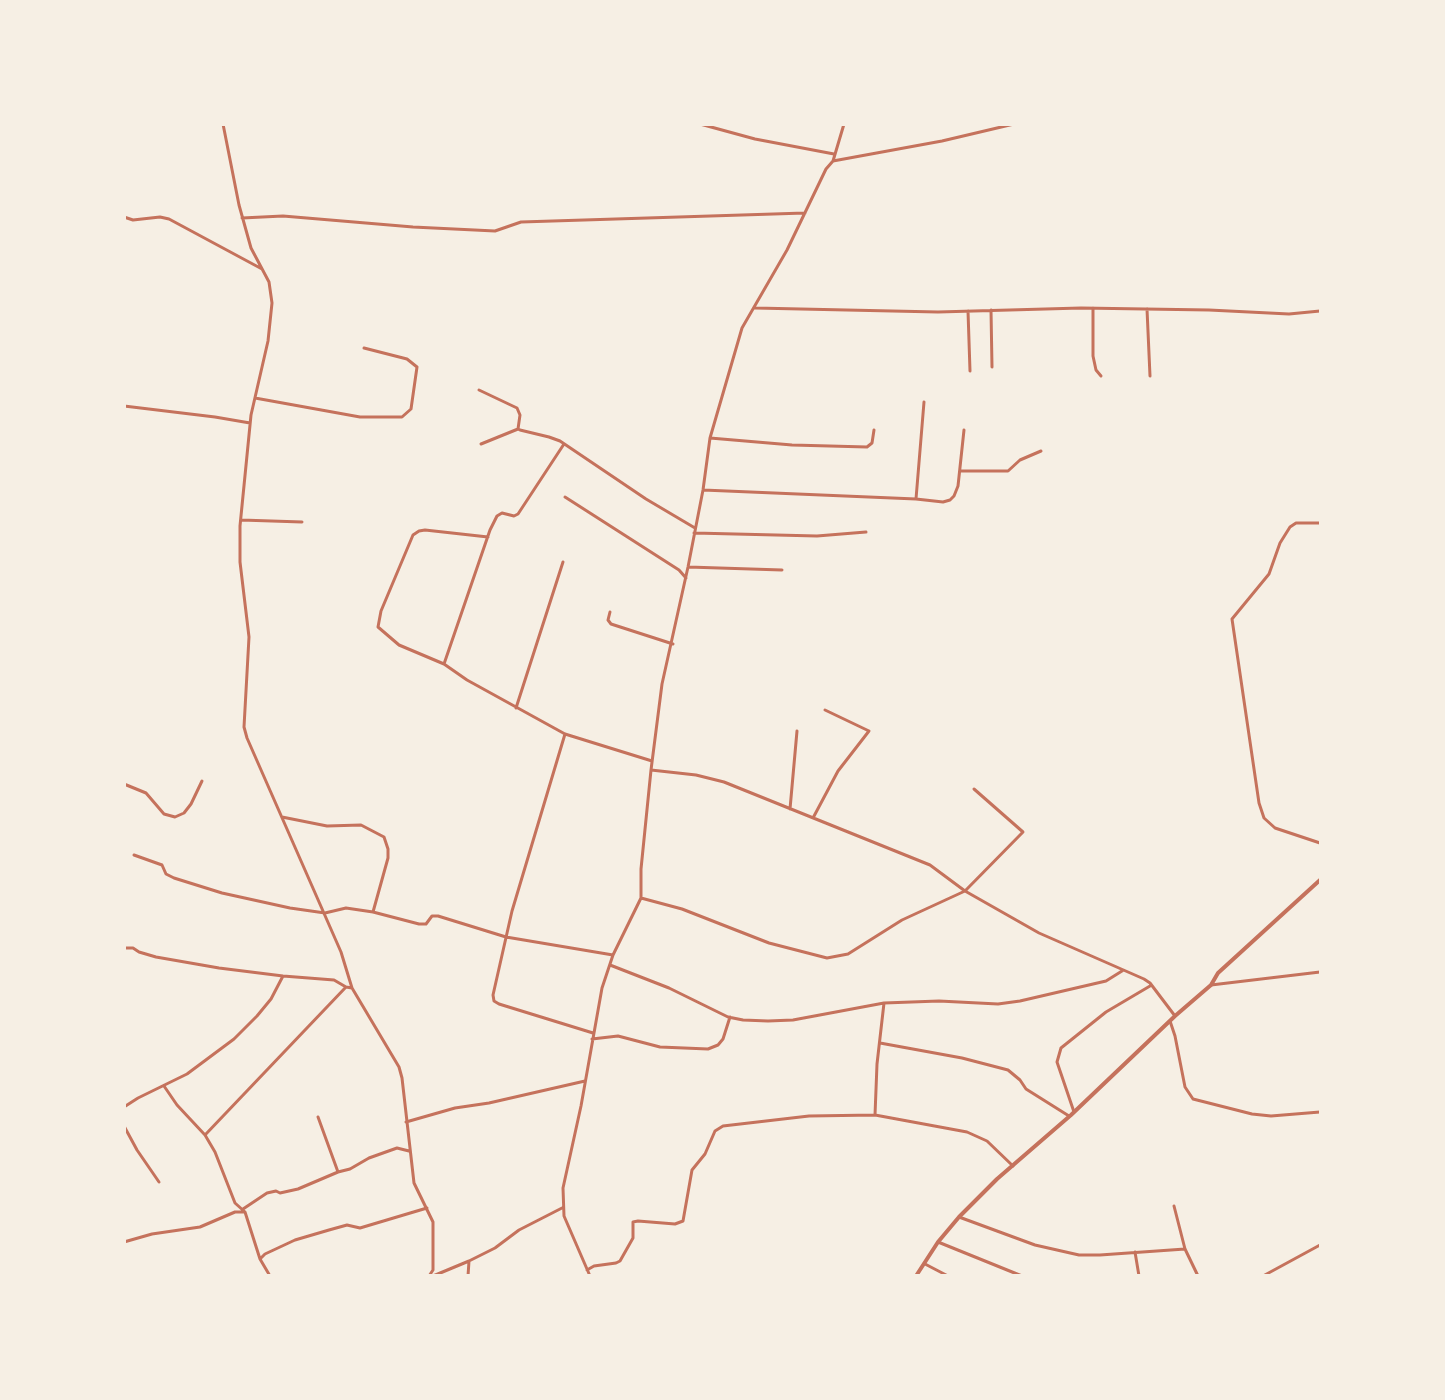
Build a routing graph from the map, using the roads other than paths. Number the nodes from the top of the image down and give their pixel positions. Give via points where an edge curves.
1 (223, 124) edge
2 (700, 124) edge
3 (844, 124) edge
4 (1014, 124) edge
5 (834, 154) junction
6 (833, 161) junction
7 (805, 213) junction
8 (124, 217) edge
9 (242, 218) junction
10 (263, 270) junction
11 (755, 308) junction
12 (1093, 308) junction
13 (1147, 309) junction
14 (991, 310) junction
15 (968, 311) junction
16 (1320, 311) edge
17 (364, 348) dead end
18 (992, 367) dead end
19 (970, 371) dead end
20 (1101, 376) dead end
21 (1150, 376) dead end
22 (479, 390) dead end
23 (255, 398) junction
24 (924, 402) dead end
25 (124, 406) edge
26 (250, 423) junction
27 (518, 429) junction
28 (874, 430) dead end
29 (964, 430) dead end
30 (710, 438) junction
31 (481, 444) dead end
32 (564, 444) junction
33 (1041, 451) dead end
34 (960, 471) junction
35 (703, 490) junction
36 (565, 497) dead end
37 (916, 499) junction
38 (241, 520) junction
39 (302, 522) dead end
40 (1320, 523) edge
41 (695, 531) junction
42 (866, 532) dead end
43 (488, 537) junction
44 (563, 562) dead end
45 (688, 567) junction
46 (782, 570) dead end
47 (686, 578) junction
48 (610, 612) dead end
49 (673, 644) junction
50 (444, 664) junction
51 (516, 708) junction
52 (825, 710) dead end
53 (797, 731) dead end
54 (565, 734) junction
55 (652, 761) junction
56 (651, 770) junction
57 (202, 781) dead end
58 (124, 784) edge
59 (974, 789) dead end
60 (790, 809) junction
61 (282, 817) junction
62 (813, 818) junction
63 (1320, 843) edge
64 (134, 855) dead end
65 (1320, 880) edge
66 (965, 891) junction
67 (641, 898) junction
68 (374, 912) junction
69 (325, 913) junction
70 (506, 936) junction
71 (124, 948) edge
72 (613, 955) junction
73 (610, 965) junction
74 (1122, 971) junction
75 (1320, 972) edge
76 (283, 976) junction
77 (1150, 986) junction
78 (1210, 986) junction
79 (346, 987) junction
80 (352, 987) junction
81 (884, 1003) junction
82 (1175, 1016) junction
83 (730, 1017) junction
84 (1170, 1021) junction
85 (593, 1033) junction
86 (592, 1038) junction
87 (880, 1043) junction
88 (585, 1081) junction
89 (164, 1086) junction
90 (124, 1107) edge
91 (1074, 1112) junction
92 (1320, 1112) edge
93 (875, 1115) junction
94 (1069, 1116) junction
95 (318, 1117) dead end
96 (406, 1122) junction
97 (124, 1126) edge
98 (205, 1135) junction
99 (409, 1151) junction
100 (1013, 1166) junction
101 (338, 1172) junction
102 (159, 1182) dead end
103 (1174, 1206) dead end
104 (427, 1208) junction
105 (562, 1208) junction
106 (244, 1211) junction
107 (959, 1217) junction
108 (124, 1242) edge
109 (938, 1242) junction
110 (1320, 1245) edge
111 (1185, 1249) junction
112 (1135, 1252) junction
113 (260, 1259) junction
114 (469, 1261) junction
115 (924, 1264) junction
116 (587, 1270) junction
117 (270, 1275) edge
118 (431, 1275) edge
119 (468, 1275) edge
120 (590, 1275) edge
121 (916, 1275) edge
122 (948, 1275) edge
123 (1022, 1275) edge
124 (1139, 1275) edge
125 (1198, 1275) edge
126 (1263, 1275) edge

1 - 9 street
2 - 5 street
3 - 5 street
4 - 6 street
5 - 6 street
6 - 7 street
7 - 9 street via 521,222 495,231 283,216
7 - 11 street
8 - 10 street via 169,219
9 - 10 street
10 - 23 street via 272,303
11 - 15 street
11 - 30 street via 742,328
12 - 13 street
12 - 14 street
12 - 20 street via 1093,356
13 - 16 street via 1289,314
13 - 21 street
14 - 15 street
14 - 18 street
15 - 19 street
17 - 23 street via 407,359 417,367 411,409 402,417 360,417
22 - 27 street via 517,408
23 - 26 street
24 - 37 street
25 - 26 street
26 - 38 street
27 - 31 street
27 - 32 street
28 - 30 street via 872,443 867,447
29 - 34 street
30 - 35 street
32 - 41 street
32 - 43 street via 518,514 499,513
33 - 34 street via 1020,460 1008,471
34 - 37 street via 957,492 950,500
35 - 37 street
35 - 41 street
36 - 47 street
38 - 39 street
38 - 61 street via 240,562 249,637 244,727
40 - 63 street via 1296,523 1290,527 1269,574 1232,620 1264,818 1275,828
41 - 42 street via 817,536
41 - 45 street
43 - 50 street
43 - 50 street via 426,531 413,535 381,611 378,627 382,633 399,645
44 - 51 street
45 - 46 street
45 - 47 street
47 - 49 street
48 - 49 street via 611,624
49 - 55 street via 662,684
50 - 51 street
51 - 54 street
52 - 62 street via 869,731 838,771
53 - 60 street
54 - 55 street
54 - 70 street
55 - 56 street
56 - 60 street via 710,777
56 - 67 street
57 - 58 street via 191,804 175,817 164,814 146,794
59 - 66 street via 1023,832
60 - 62 street
61 - 68 street via 327,826 361,825 384,837 387,858
61 - 69 street
62 - 66 street via 930,865
64 - 69 street via 162,865 167,875 212,890
65 - 78 street via 1218,973
66 - 67 street via 902,920 848,954 827,958 769,944 682,909
66 - 74 street via 1039,933
67 - 72 street
68 - 69 street via 339,908
68 - 70 street via 419,924 438,916
69 - 80 street
70 - 72 street
70 - 85 street via 493,989 494,1001
71 - 76 street via 156,957
72 - 73 street
73 - 83 street
73 - 85 street
74 - 77 street via 1144,979
74 - 81 street via 1106,981 998,1004
75 - 78 street
76 - 79 street via 334,980
76 - 89 street via 271,999 234,1039 188,1074
77 - 82 street
77 - 91 street via 1106,1012 1060,1048 1057,1062
78 - 82 street
79 - 80 street
79 - 98 street
80 - 96 street via 399,1067
81 - 83 street via 793,1020
81 - 87 street
82 - 84 street
83 - 86 street via 723,1039 708,1049 660,1047 618,1036
84 - 91 street
84 - 92 street via 1185,1087 1193,1099 1271,1116
85 - 86 street
86 - 88 street
87 - 93 street
87 - 94 street via 1008,1070 1026,1089
88 - 96 street
88 - 105 street
89 - 90 street
89 - 98 street
91 - 94 street
93 - 100 street via 967,1132 987,1141
93 - 116 street via 809,1116 719,1128 692,1170 683,1221 633,1222 633,1238 624,1257 616,1263
94 - 100 street
95 - 101 street
96 - 99 street
97 - 102 street
98 - 106 street via 235,1203
99 - 101 street via 397,1148
99 - 104 street via 414,1183
100 - 107 street
101 - 106 street via 298,1189 267,1192
103 - 111 street
104 - 113 street via 360,1228 347,1226 295,1240
104 - 118 street via 433,1222
105 - 114 street
105 - 116 street
106 - 108 street via 200,1227
106 - 113 street
107 - 109 street
107 - 112 street via 1055,1251 1078,1255
109 - 115 street
109 - 123 street
110 - 126 street
111 - 112 street
111 - 125 street
112 - 124 street
113 - 117 street
114 - 118 street
114 - 119 street
115 - 121 street
115 - 122 street
116 - 120 street

